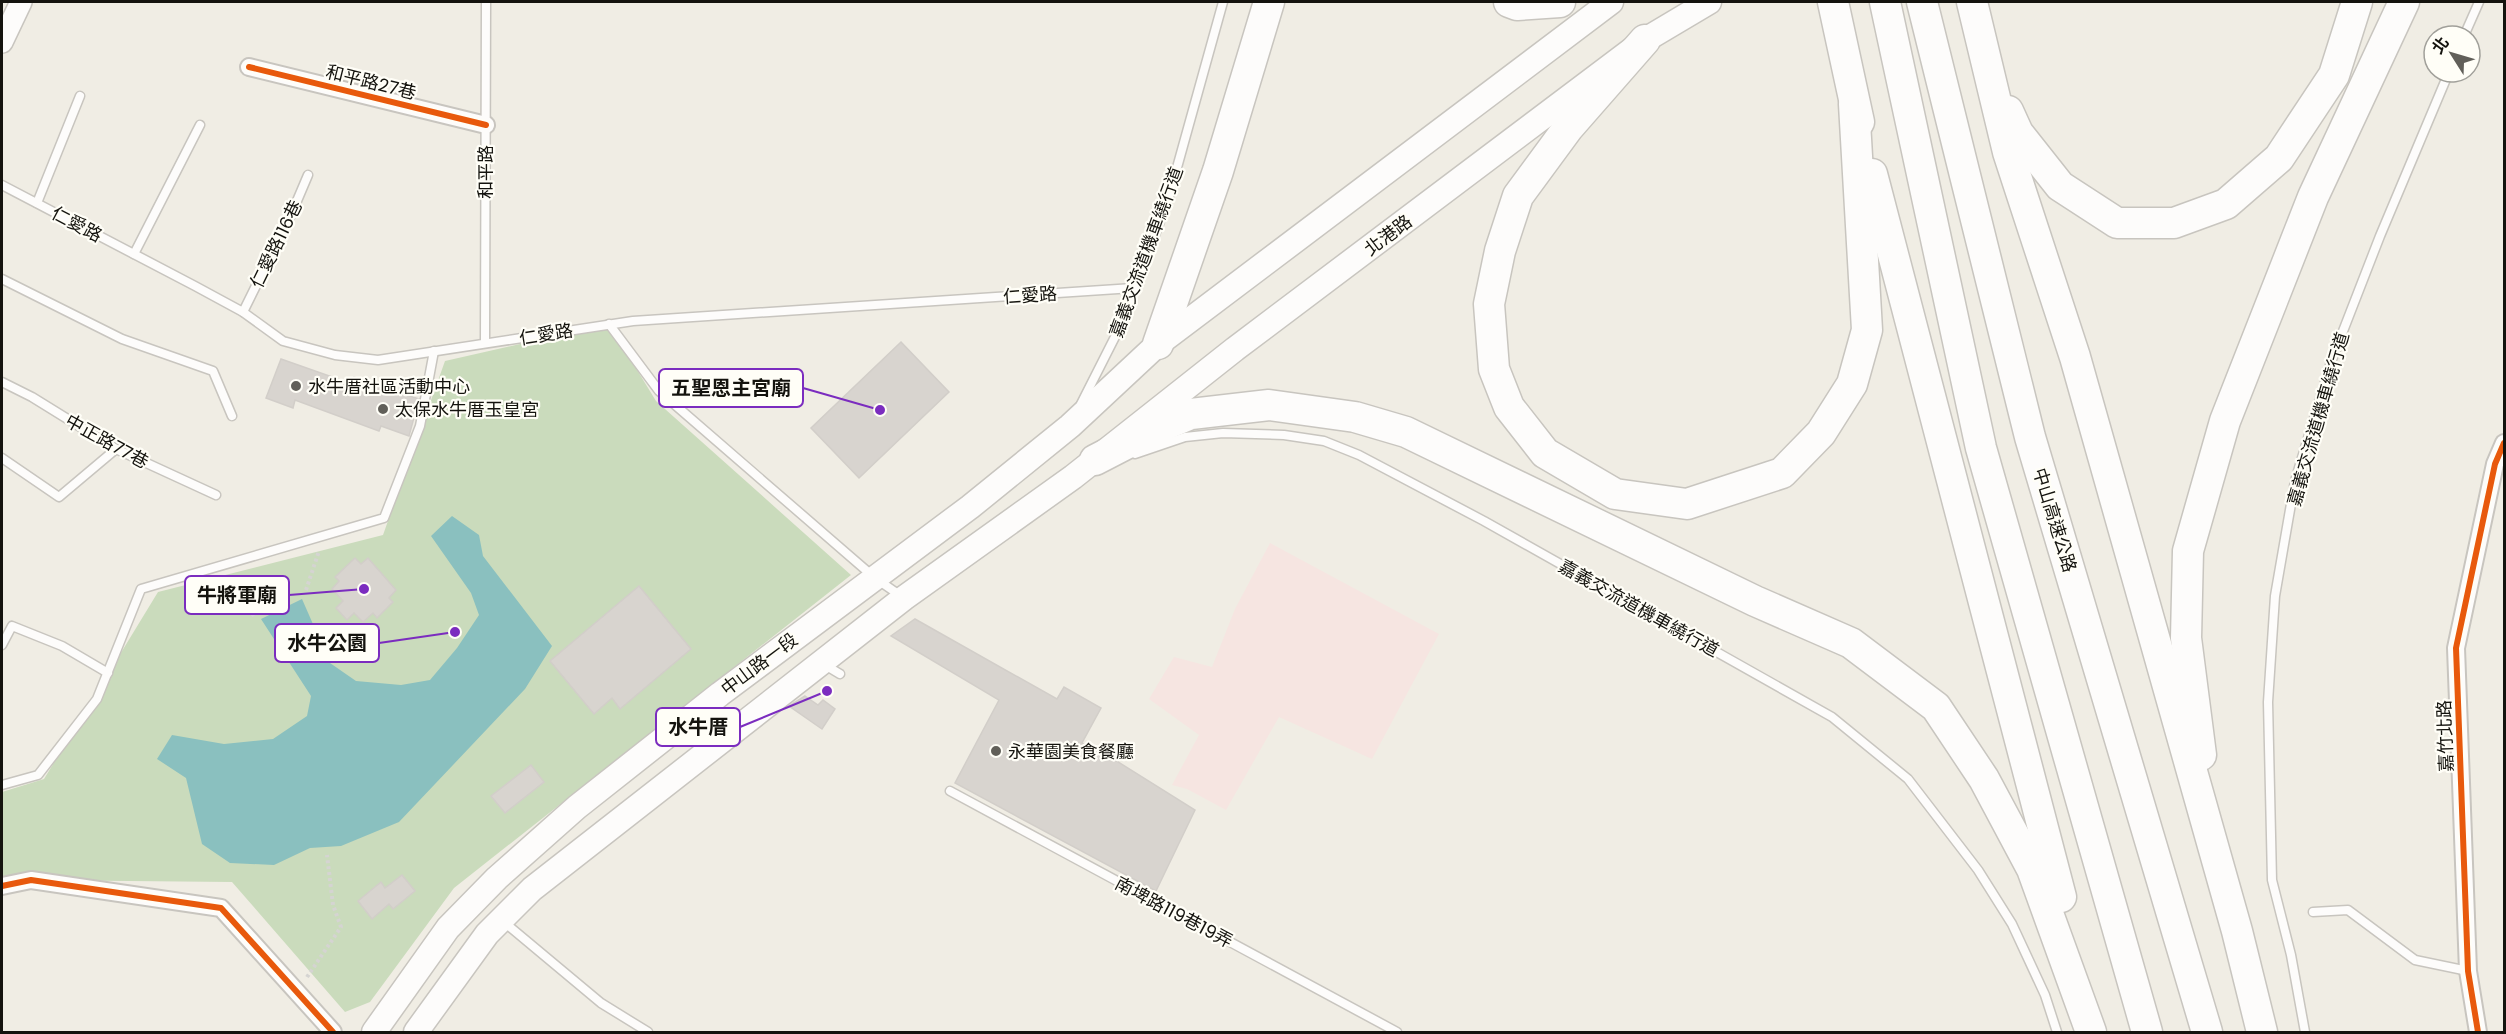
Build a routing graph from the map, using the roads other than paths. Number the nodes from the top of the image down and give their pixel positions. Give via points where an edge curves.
1 (21, 2) edge
2 (486, 2) edge
3 (1223, 2) edge
4 (1269, 2) edge
5 (1509, 2) edge
6 (1560, 2) edge
7 (1611, 2) edge
8 (1709, 2) edge
9 (1833, 2) edge
10 (1885, 2) edge
11 (1922, 2) edge
12 (1972, 2) edge
13 (2357, 2) edge
14 (2404, 2) edge
15 (2479, 2) edge
16 (2469, 24) edge
17 (1645, 40) junction
18 (2, 42) edge
19 (1982, 47) junction
20 (249, 67) dead end
21 (2444, 84) edge
22 (80, 96) dead end
23 (1854, 104) junction
24 (200, 125) dead end
25 (486, 125) junction
26 (308, 176) dead end
27 (2, 185) edge
28 (37, 203) junction
29 (134, 254) junction
30 (2, 279) edge
31 (1133, 288) junction
32 (243, 312) junction
33 (609, 324) junction
34 (485, 343) junction
35 (1158, 344) junction
36 (434, 351) junction
37 (2, 382) edge
38 (232, 416) dead end
39 (1070, 426) junction
40 (2505, 443) edge
41 (116, 449) junction
42 (1129, 457) dead end
43 (2, 458) edge
44 (1091, 467) junction
45 (216, 495) dead end
46 (875, 578) junction
47 (904, 598) junction
48 (2, 645) edge
49 (108, 673) junction
50 (2, 785) edge
51 (950, 791) dead end
52 (2, 886) edge
53 (2313, 912) dead end
54 (501, 919) junction
55 (2246, 969) junction
56 (2468, 972) junction
57 (333, 1032) edge
58 (374, 1032) edge
59 (416, 1032) edge
60 (648, 1032) edge
61 (1397, 1032) edge
62 (2057, 1032) edge
63 (2091, 1032) edge
64 (2096, 1032) edge
65 (2147, 1032) edge
66 (2207, 1032) edge
67 (2262, 1032) edge
68 (2304, 1032) edge
69 (2478, 1032) edge

1 - 18 street
2 - 25 lane, 和平路
3 - 31 lane, 嘉義交流道機車繞行道 via 1168,200
4 - 35 highway via 1218,171
5 - 6 highway
7 - 35 main road
8 - 17 main road, 北港路
9 - 23 highway
10 - 65 highway via 1981,448
11 - 66 highway, 中山高速公路 via 2030,437
12 - 19 highway
13 - 19 highway via 2334,75 2279,158 2226,204 2174,223 2117,223 2060,186 2018,133
14 - 55 highway via 2296,240 2225,421 2188,551 2186,638 2200,745
15 - 16 lane
17 - 23 highway via 1568,128 1518,196 1500,251 1490,304 1494,369 1509,407 1545,453 1615,494 1687,504 1782,473 1821,433 1852,384 1866,330
17 - 44 main road, 北港路 via 1235,349
19 - 55 highway via 2008,152 2075,357
20 - 25 street, 和平路27巷
21 - 68 lane, 嘉義交流道機車繞行道 via 2331,362 2295,481 2275,596 2268,702 2272,880 2291,955
22 - 28 lane
23 - 64 highway
24 - 29 lane
25 - 34 lane, 和平路
26 - 32 lane, 仁愛路116巷
27 - 28 lane, 仁愛路
28 - 29 lane, 仁愛路
29 - 32 lane, 仁愛路
30 - 38 lane via 122,339 213,371
31 - 33 lane, 仁愛路
31 - 39 lane, 嘉義交流道機車繞行道 via 1121,325
32 - 36 lane, 仁愛路 via 283,341 335,355 378,360
33 - 34 lane, 仁愛路
33 - 46 lane via 659,392
34 - 36 lane, 仁愛路
35 - 39 main road
36 - 49 lane via 420,426 384,518 141,589
37 - 41 lane, 中正路77巷
39 - 46 main road, 中山路一段
40 - 56 street, 嘉竹北路 via 2495,464 2456,648
41 - 43 lane via 59,497
41 - 45 lane, 中正路77巷
42 - 62 lane, 嘉義交流道機車繞行道 via 1185,437 1223,433 1324,441 1359,455 1484,521 1832,717 1908,779 1971,861 2012,924 2045,995
44 - 47 main road, 中山路一段
44 - 63 highway via 1155,429 1191,414 1269,405 1354,417 1406,432 1851,643 1936,707 1983,779 2032,868
46 - 47 lane
46 - 58 main road, 中山路一段 via 577,807 497,878 448,928
47 - 54 main road, 中山路一段 via 831,668 532,889
48 - 49 lane via 12,626 62,646
49 - 50 lane via 97,699 38,775
51 - 61 lane, 南埤路119巷19弄
52 - 57 street via 31,880 221,908
53 - 56 lane via 2348,910 2415,960
54 - 59 main road, 中山路一段
54 - 60 lane via 601,1003
55 - 67 highway
56 - 69 street, 嘉竹北路

